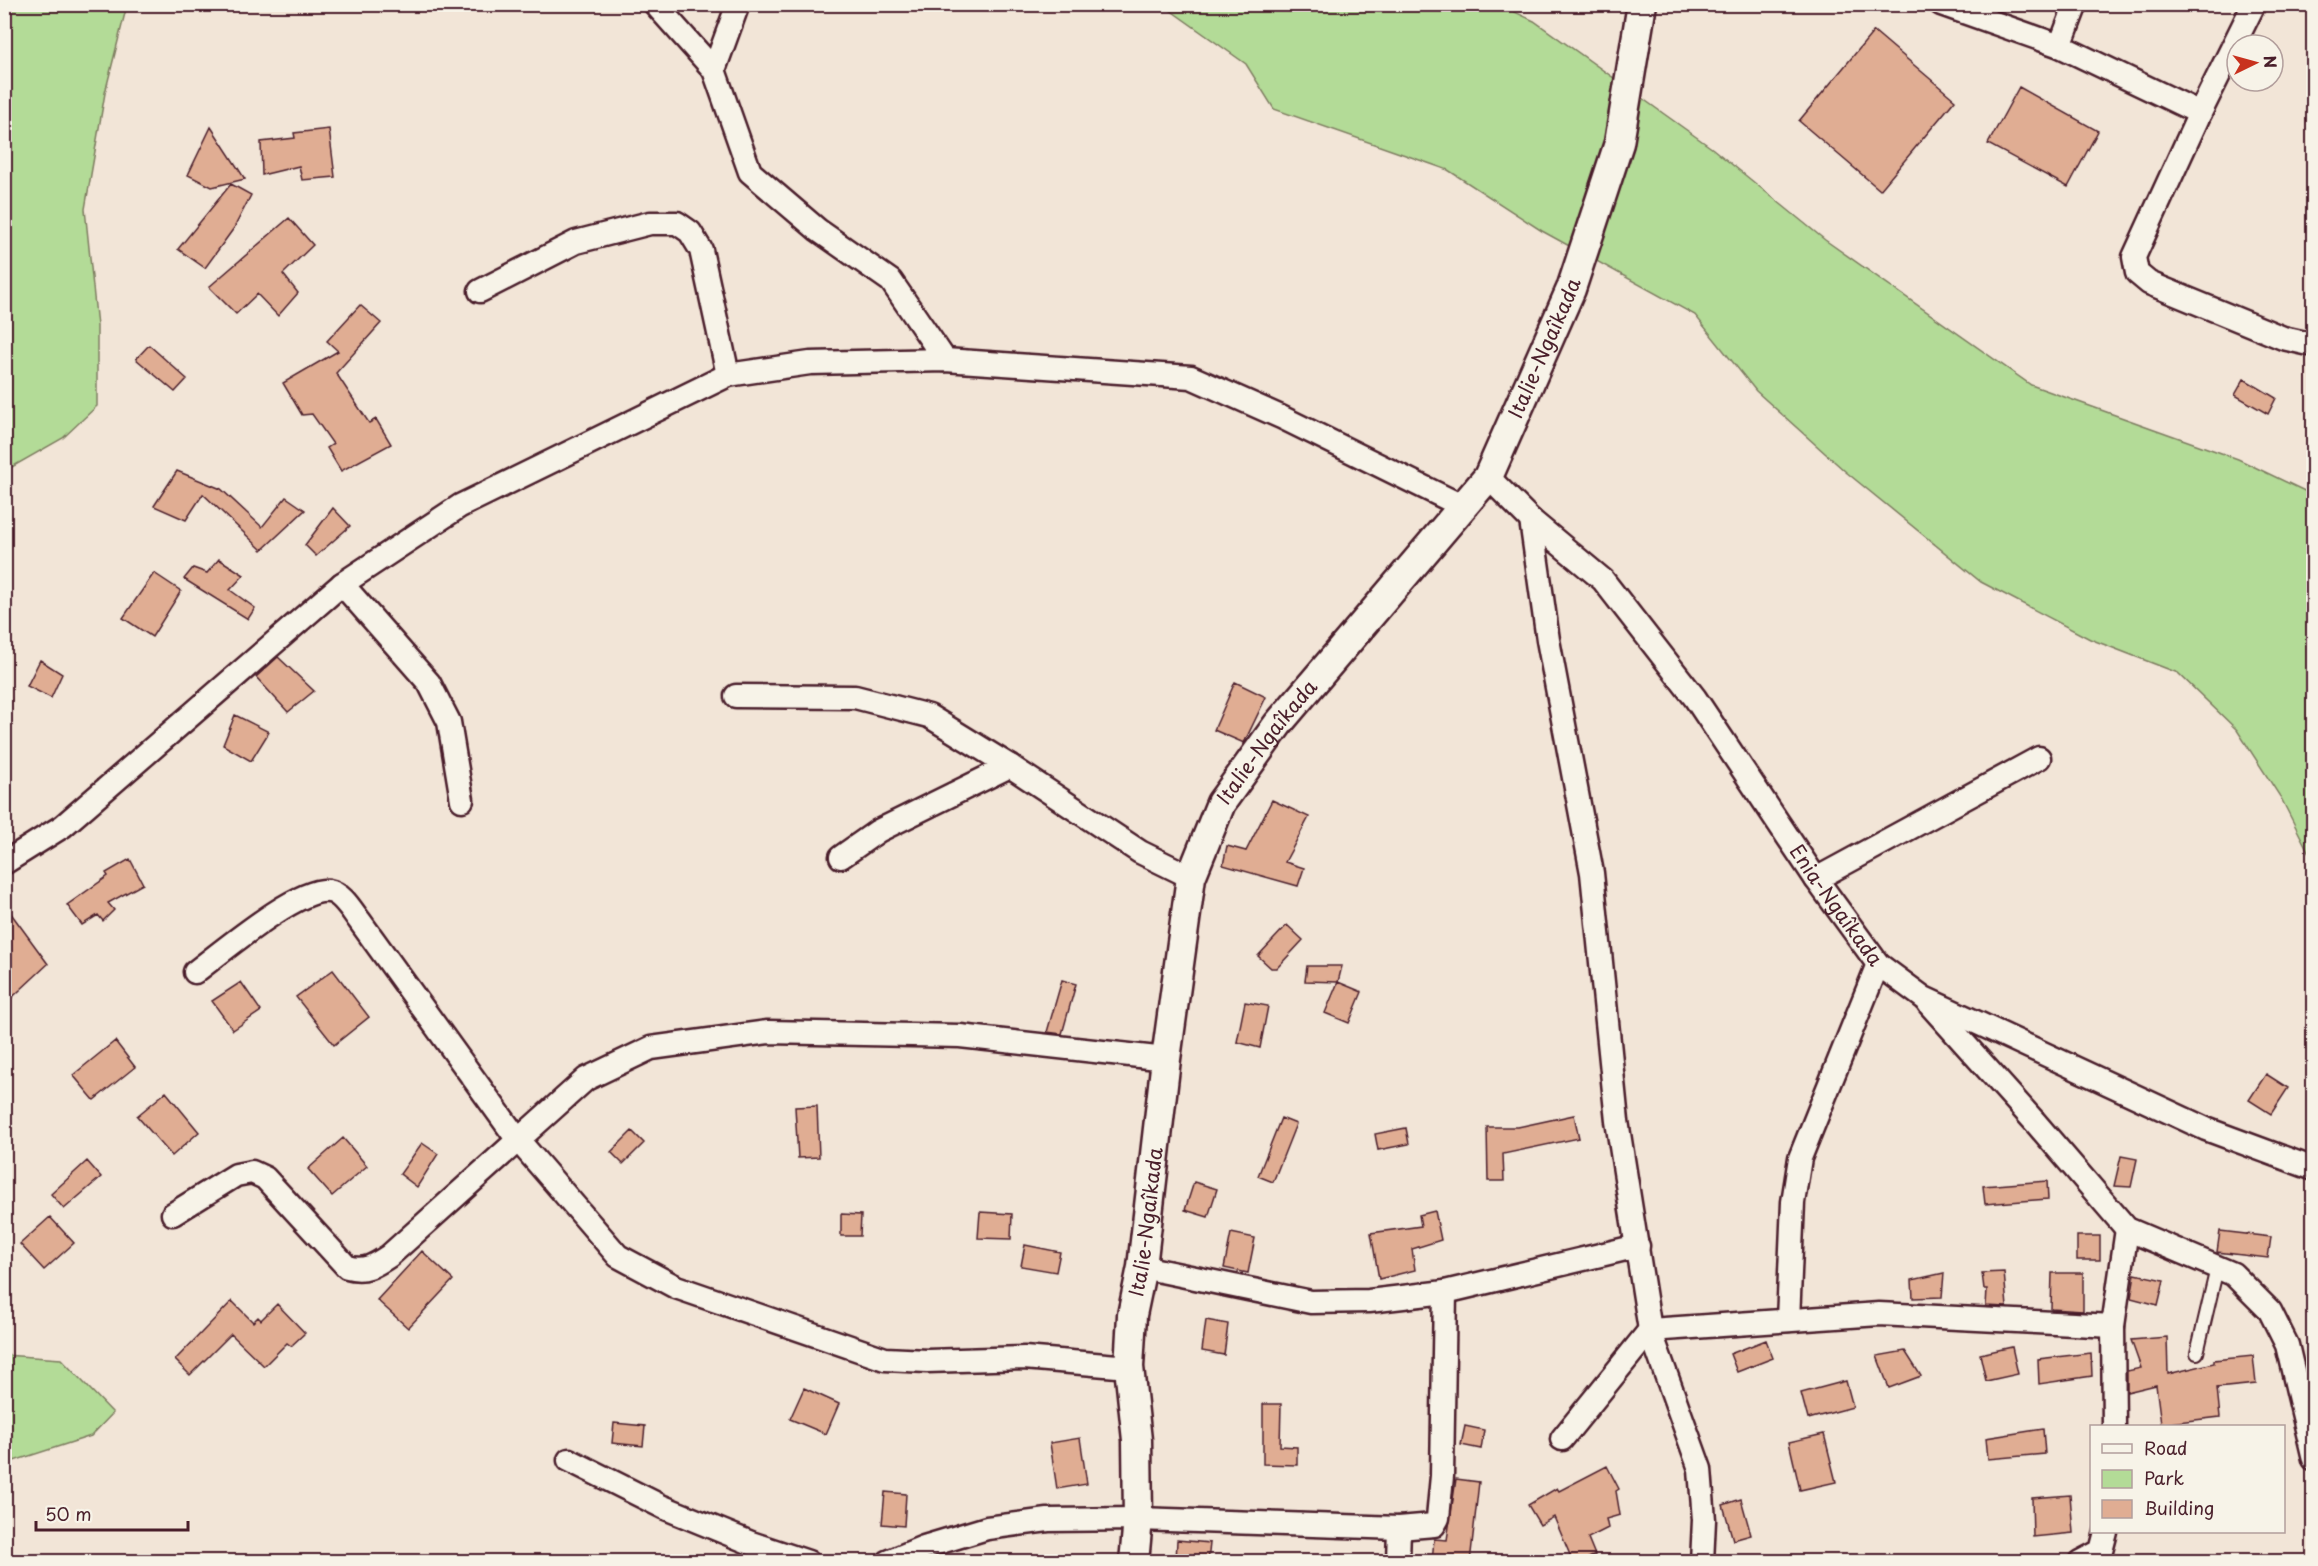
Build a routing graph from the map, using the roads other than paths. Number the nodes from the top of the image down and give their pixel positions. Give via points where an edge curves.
1 (655, 4) edge
2 (738, 4) edge
3 (1642, 4) edge
4 (1941, 4) edge
5 (2076, 4) edge
6 (2254, 4) edge
7 (2060, 46) junction
8 (714, 70) junction
9 (2200, 113) junction
10 (480, 291) dead end
11 (2313, 345) edge
12 (945, 360) junction
13 (728, 375) junction
14 (1488, 477) junction
15 (1461, 506) junction
16 (1531, 520) junction
17 (342, 584) junction
18 (736, 696) dead end
19 (2039, 758) dead end
20 (1011, 766) junction
21 (462, 800) dead end
22 (841, 856) dead end
23 (4, 863) edge
24 (1191, 877) junction
25 (1816, 879) junction
26 (1878, 964) junction
27 (195, 972) dead end
28 (1924, 998) junction
29 (1166, 1059) junction
30 (518, 1140) junction
31 (2313, 1169) edge
32 (173, 1214) dead end
33 (2127, 1229) junction
34 (1638, 1246) junction
35 (1142, 1267) junction
36 (2217, 1268) junction
37 (1445, 1292) junction
38 (1788, 1320) junction
39 (2113, 1326) junction
40 (1650, 1330) junction
41 (2197, 1353) dead end
42 (1129, 1367) junction
43 (2114, 1425) edge
44 (1562, 1439) dead end
45 (2313, 1459) edge
46 (569, 1460) dead end
47 (1138, 1519) junction
48 (1399, 1528) junction
49 (2106, 1533) edge
50 (747, 1552) edge
51 (808, 1562) edge
52 (888, 1562) edge
53 (1134, 1562) edge
54 (1398, 1562) edge
55 (1702, 1562) edge
56 (2080, 1562) edge

1 - 8 street
2 - 8 street
3 - 14 street, Italie-Ngaîkada via 1619,143 1571,289
4 - 7 street
5 - 7 street
6 - 9 street
7 - 9 street
8 - 12 street via 750,172 818,230 891,281
9 - 11 street via 2134,257 2137,273 2148,283 2272,334
10 - 13 street via 576,242 650,224 677,224 690,232 701,250
12 - 13 street via 810,363
12 - 15 street via 1191,377
13 - 17 street via 460,506
14 - 15 street, Italie-Ngaîkada
14 - 16 street, Enia-Ngaîkada
15 - 24 street, Italie-Ngaîkada via 1278,724 1221,803
16 - 25 street, Enia-Ngaîkada via 1603,580 1695,698
16 - 34 street via 1548,640 1592,873 1617,1120
17 - 21 street via 429,683 449,722
17 - 23 street via 63,826
18 - 20 street via 855,697 929,716
19 - 25 street
20 - 22 street via 878,831
20 - 24 street via 1140,852
24 - 29 street, Italie-Ngaîkada
25 - 26 street, Enia-Ngaîkada
26 - 28 street, Enia-Ngaîkada
26 - 38 street via 1800,1158 1793,1202
27 - 30 street via 282,908 312,892 331,891 341,897 359,920
28 - 31 street, Enia-Ngaîkada via 2206,1129
28 - 33 street
29 - 30 street via 960,1036 768,1032 651,1048 586,1079
29 - 35 street, Italie-Ngaîkada
30 - 32 street via 389,1256 360,1271 347,1267 265,1178 252,1172 236,1175
30 - 42 street via 618,1256 676,1287 885,1359 1024,1358
33 - 36 street
33 - 39 street
34 - 37 street
34 - 40 street
35 - 37 street via 1311,1302 1369,1301
35 - 42 street, Italie-Ngaîkada via 1132,1315
36 - 41 lane
36 - 45 street via 2233,1274 2270,1311 2287,1346
37 - 48 street via 1438,1518 1434,1526
38 - 39 street via 1880,1314
38 - 40 street
39 - 43 street
40 - 44 street
40 - 55 street via 1700,1469
42 - 47 street, Italie-Ngaîkada via 1137,1440
46 - 50 street
47 - 48 street
47 - 52 street via 1048,1520 987,1528
47 - 53 street, Italie-Ngaîkada
48 - 54 street
49 - 56 street via 2101,1551
50 - 51 street

